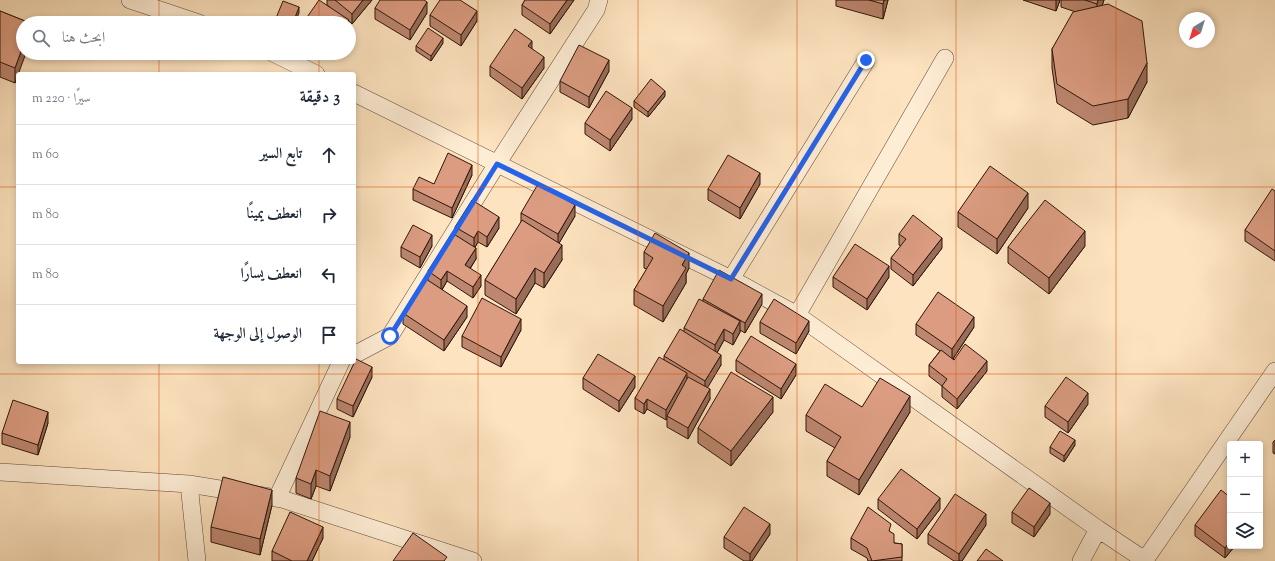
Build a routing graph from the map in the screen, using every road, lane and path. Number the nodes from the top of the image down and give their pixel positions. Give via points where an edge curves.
1 (130, 0) edge
2 (599, 0) edge
3 (178, 16) edge
4 (945, 58) dead end
5 (287, 60) edge
6 (866, 60) dead end
7 (312, 72) edge
8 (356, 94) edge
9 (497, 164) junction
10 (731, 279) junction
11 (797, 315) junction
12 (356, 354) edge
13 (340, 364) edge
14 (1275, 371) edge
15 (0, 472) edge
16 (189, 484) junction
17 (277, 498) junction
18 (1098, 529) junction
19 (1145, 560) edge
20 (197, 561) edge
21 (473, 561) edge
22 (1081, 561) edge

1 - 3 street
2 - 9 street via 596,10
4 - 11 street
5 - 7 street
6 - 10 street
8 - 9 street
9 - 10 street
9 - 12 street via 390,336
10 - 11 street
11 - 18 street
13 - 17 street
14 - 19 street
15 - 16 street
16 - 17 street
16 - 20 street
17 - 21 street
18 - 19 street
18 - 22 street

